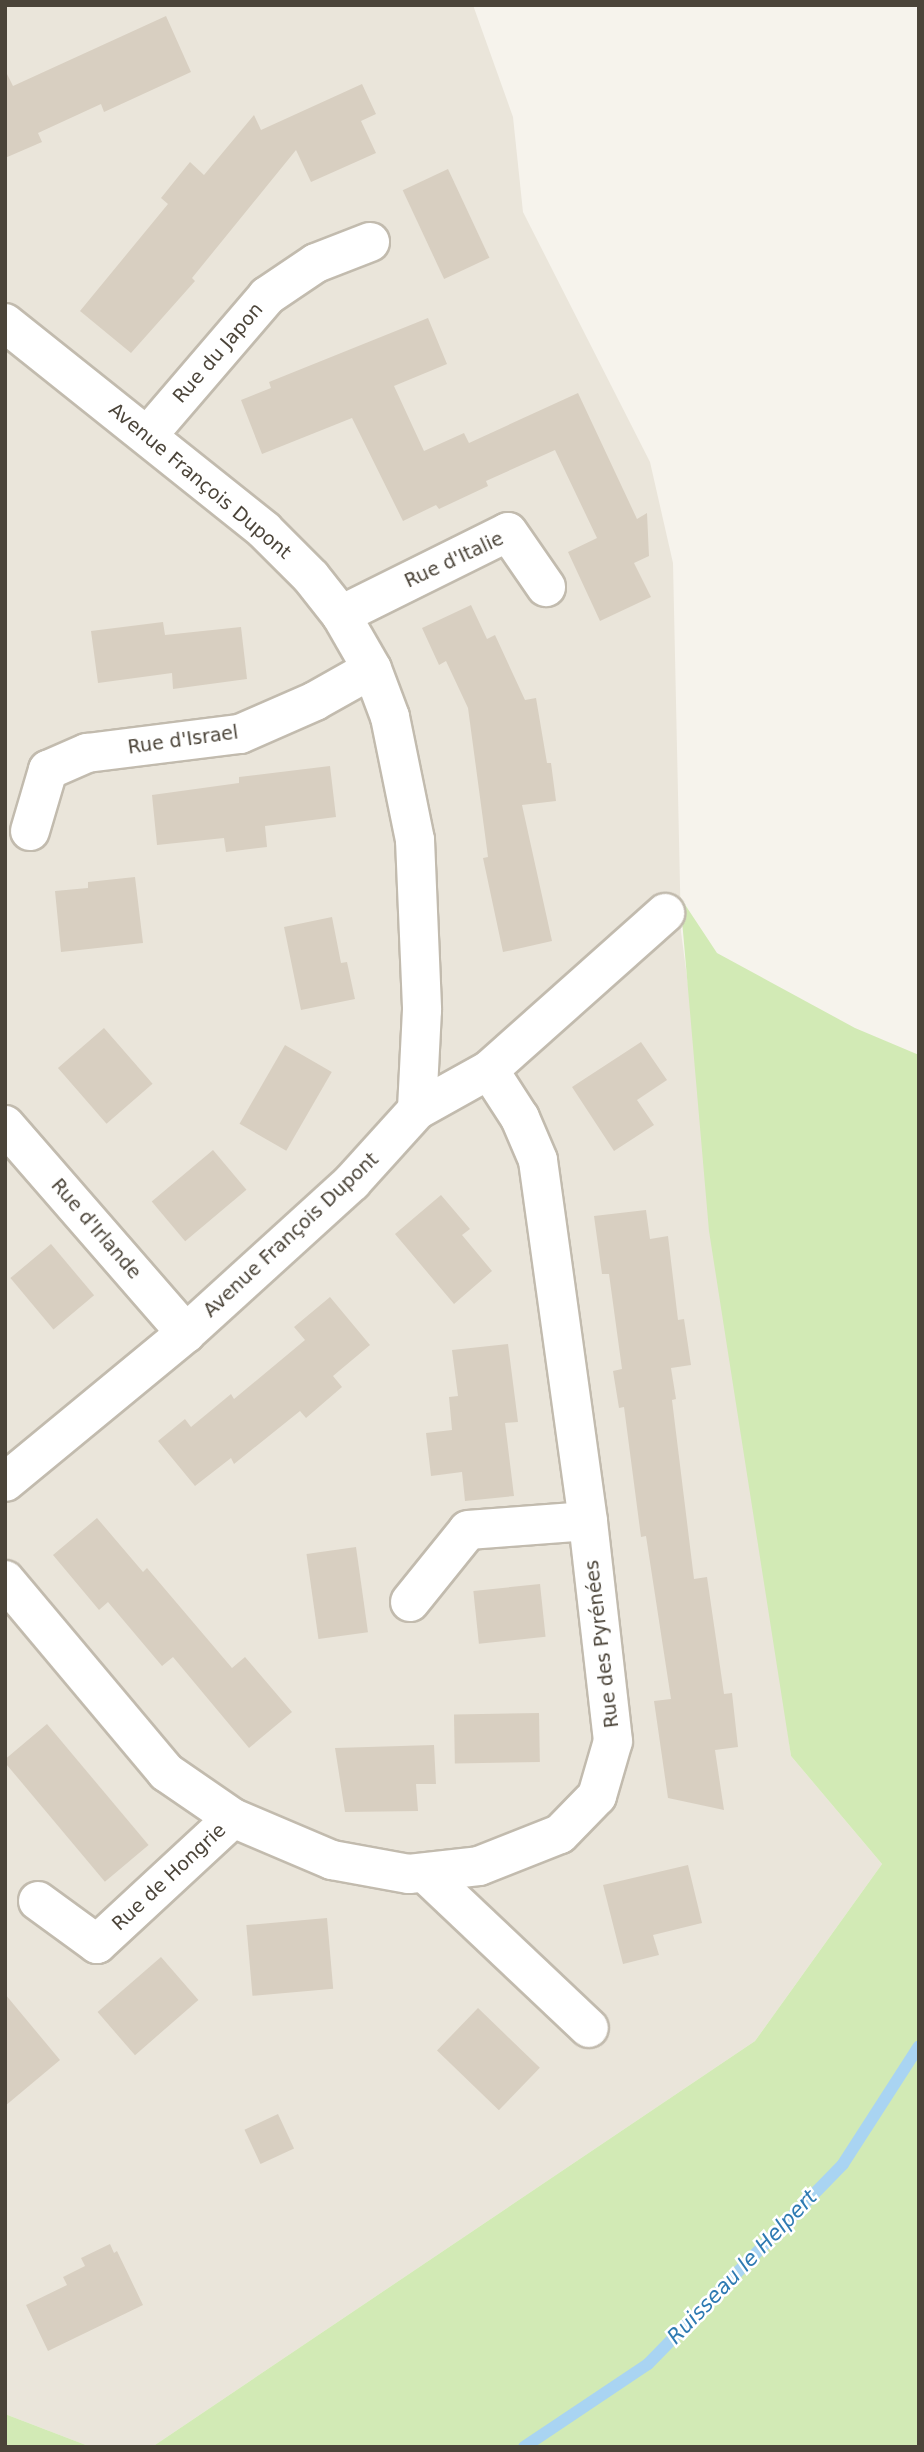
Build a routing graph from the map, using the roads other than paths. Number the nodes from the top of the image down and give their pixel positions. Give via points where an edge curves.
1 (370, 242) dead end
2 (7, 328) edge
3 (148, 435) junction
4 (546, 587) dead end
5 (341, 615) junction
6 (372, 669) junction
7 (30, 831) dead end
8 (665, 913) dead end
9 (489, 1070) junction
10 (417, 1110) junction
11 (5, 1125) edge
12 (186, 1333) junction
13 (5, 1482) edge
14 (588, 1521) junction
15 (5, 1580) edge
16 (410, 1602) dead end
17 (233, 1818) junction
18 (426, 1874) junction
19 (38, 1901) dead end
20 (589, 2028) dead end

1 - 3 street, Rue du Japon via 316,263 267,296
2 - 3 street, Avenue François Dupont
3 - 5 street, Avenue François Dupont via 264,530
4 - 5 street, Rue d'Italie via 508,532
5 - 6 street, Avenue François Dupont
6 - 7 street, Rue d'Israel via 315,701 240,734 87,753 48,770
6 - 10 street, Avenue François Dupont via 390,717 415,840 422,1010
8 - 9 street
9 - 10 street
9 - 14 street, Rue des Pyrénées via 520,1118 538,1160
10 - 12 street, Avenue François Dupont via 352,1182
11 - 12 street, Rue d'Irlande
12 - 13 street, Avenue François Dupont
14 - 16 street via 468,1530
14 - 18 street, Rue des Pyrénées via 613,1741 597,1796 560,1835 479,1866
15 - 17 street, Rue des Pyrénées via 166,1772
17 - 18 street, Rue des Pyrénées via 332,1860
17 - 19 street, Rue de Hongrie via 97,1944
18 - 20 street

